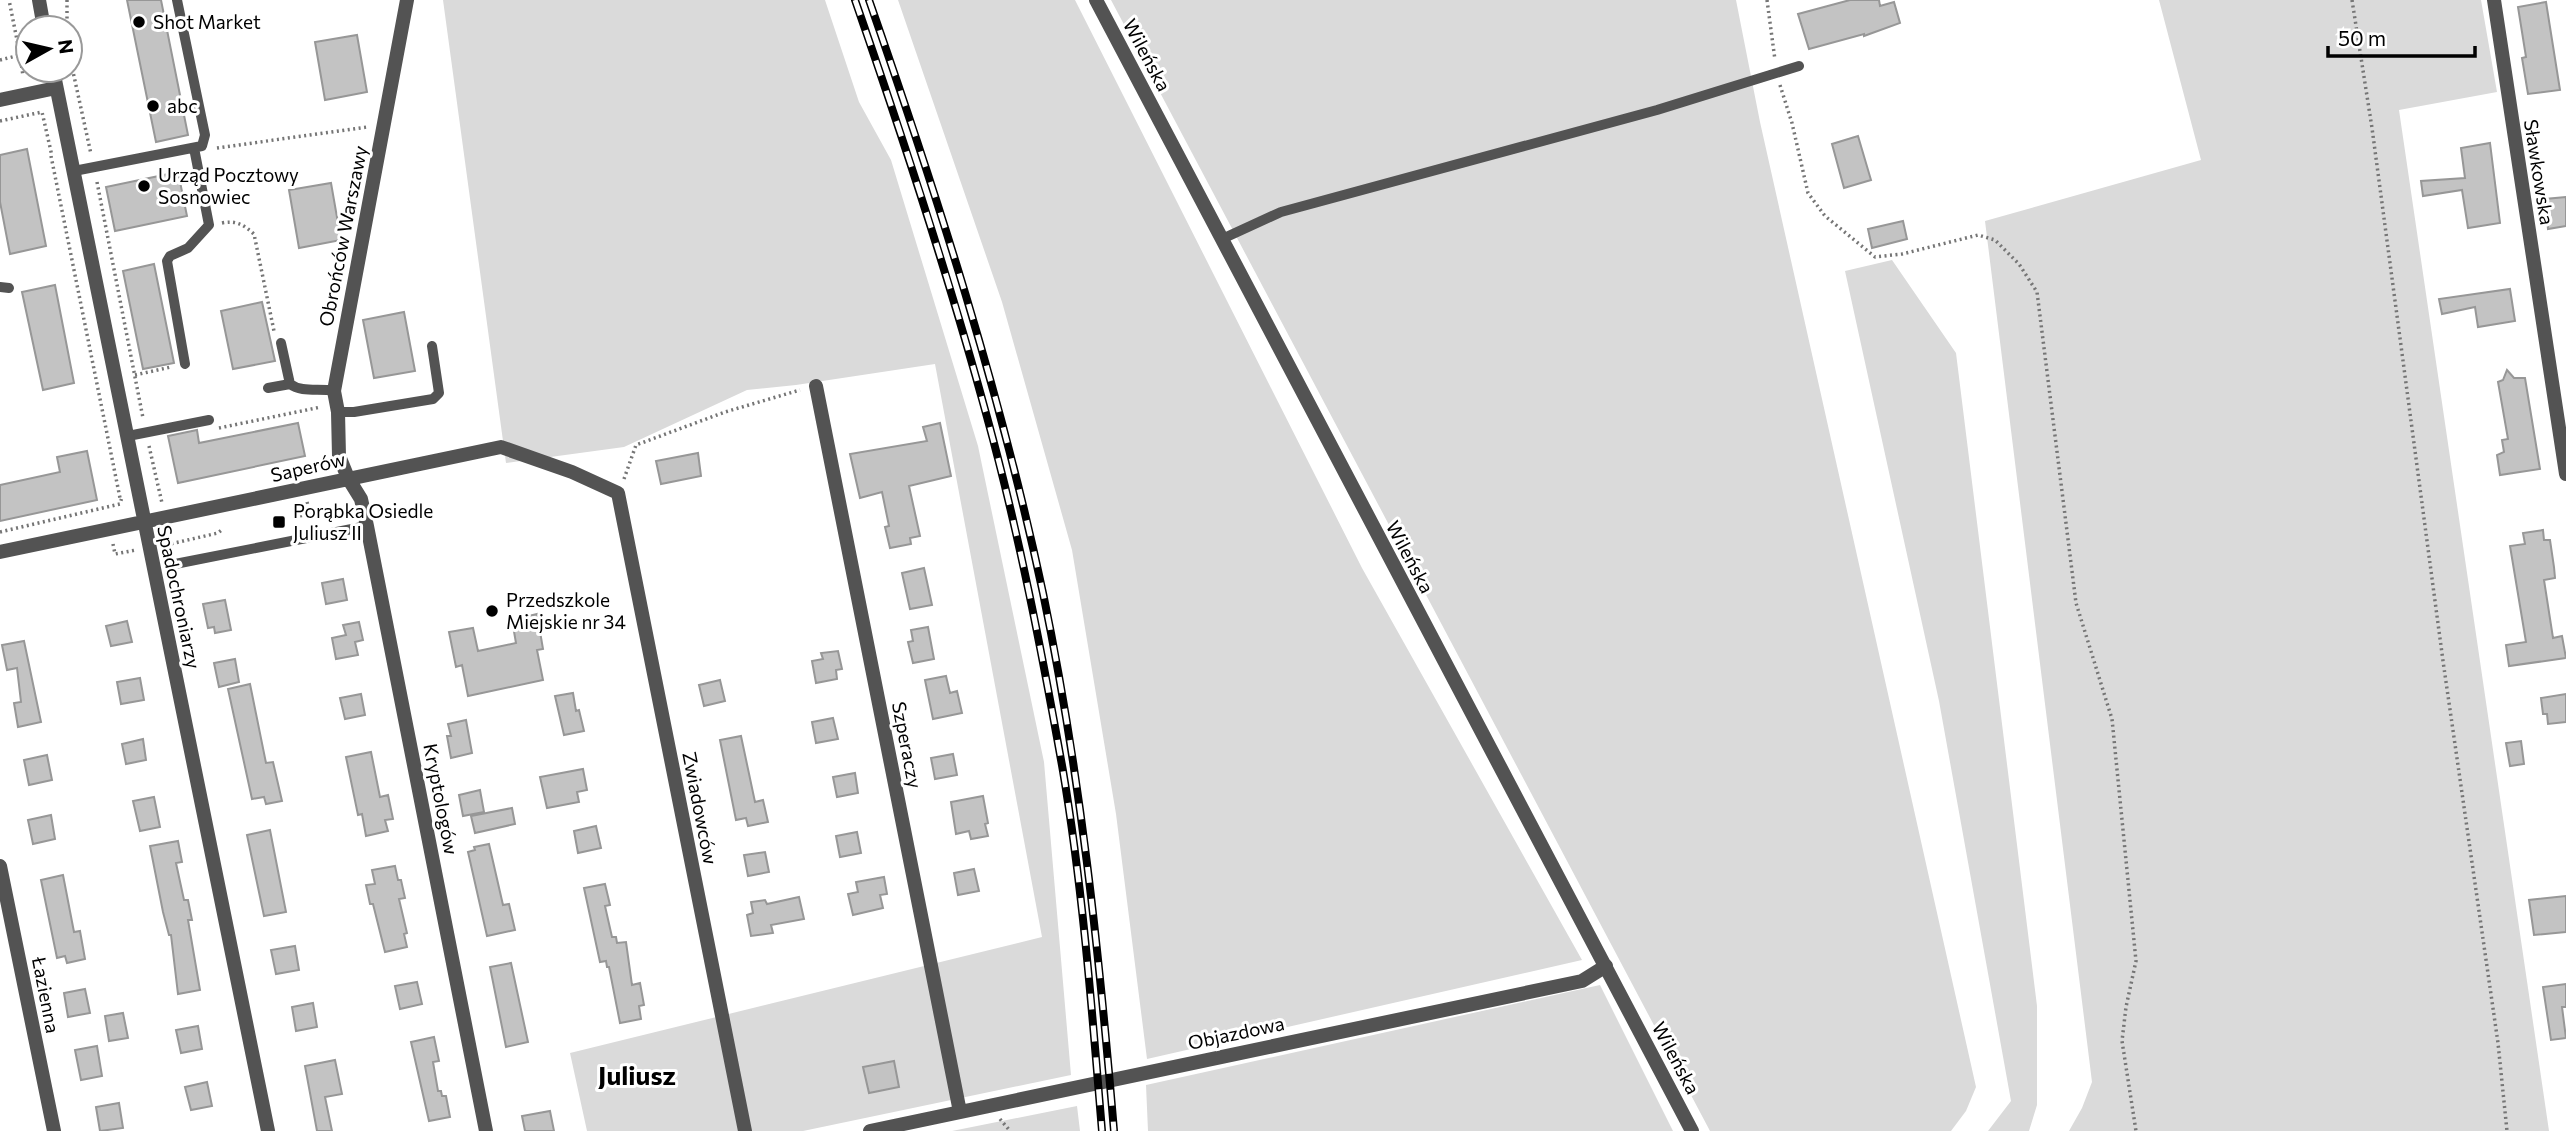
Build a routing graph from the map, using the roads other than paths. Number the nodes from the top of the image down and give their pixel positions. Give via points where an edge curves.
1 (177, 0) edge
2 (407, 0) edge
3 (1096, 0) edge
4 (2494, 0) edge
5 (1800, 66) dead end
6 (55, 84) edge
7 (56, 89) junction
8 (0, 100) edge
9 (198, 147) junction
10 (74, 171) junction
11 (1222, 239) junction
12 (281, 343) road end
13 (432, 346) dead end
14 (185, 364) road end
15 (290, 384) junction
16 (816, 386) road end
17 (268, 388) dead end
18 (334, 391) junction
19 (332, 413) junction
20 (209, 420) road end
21 (128, 436) junction
22 (2566, 474) edge
23 (348, 478) junction
24 (618, 493) joint
25 (144, 522) junction
26 (367, 526) junction
27 (0, 552) edge
28 (170, 565) dead end
29 (0, 866) edge
30 (1606, 967) junction
31 (960, 1112) junction
32 (54, 1131) edge
33 (268, 1131) edge
34 (486, 1131) edge
35 (745, 1131) edge
36 (870, 1131) edge
37 (1692, 1131) edge

1 - 9 lane via 205,135
2 - 18 street, Obrońców Warszawy
3 - 11 street, Wileńska
4 - 22 street, Sławkowska
5 - 11 lane via 1281,212
6 - 7 street, Spadochroniarzy
7 - 8 street
7 - 10 street, Spadochroniarzy
9 - 10 lane
9 - 14 lane via 209,225 188,248 167,261
10 - 21 street, Spadochroniarzy
11 - 30 street, Wileńska
12 - 15 lane
13 - 19 lane via 439,393 433,399
15 - 17 lane
15 - 18 lane via 298,390
16 - 31 street, Szperaczy
18 - 19 street, Obrońców Warszawy
19 - 23 street, Obrońców Warszawy
20 - 21 lane
21 - 25 street, Spadochroniarzy
23 - 24 street, Saperów via 501,447
23 - 25 street, Saperów
23 - 26 street, Kryptologów via 361,499
24 - 35 street, Zwiadowców
25 - 27 street, Saperów
25 - 33 street, Spadochroniarzy
26 - 28 lane
26 - 34 street, Kryptologów
29 - 32 street, Łazienna
30 - 31 street, Objazdowa via 1582,981
30 - 37 street, Wileńska
31 - 36 street, Objazdowa

